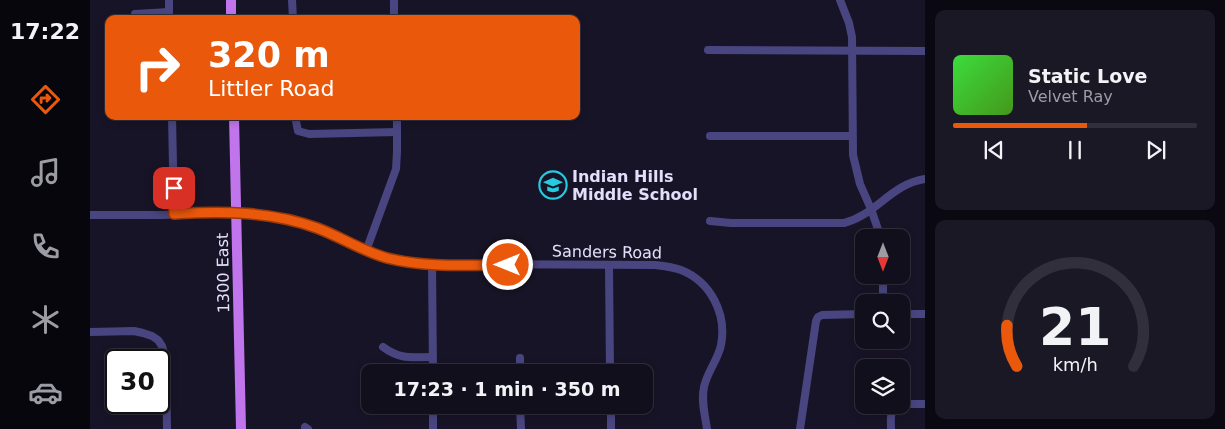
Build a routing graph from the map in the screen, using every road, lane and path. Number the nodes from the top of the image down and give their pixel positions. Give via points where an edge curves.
1 (169, 0) edge
2 (231, 0) edge
3 (292, 0) edge
4 (394, 0) edge
5 (840, 0) edge
6 (135, 14) dead end
7 (152, 15) edge
8 (169, 15) edge
9 (232, 15) edge
10 (293, 15) edge
11 (394, 15) edge
12 (708, 50) dead end
13 (852, 51) junction
14 (925, 51) edge
15 (172, 120) edge
16 (234, 120) edge
17 (296, 120) edge
18 (397, 120) edge
19 (397, 132) junction
20 (710, 136) dead end
21 (852, 136) junction
22 (925, 178) edge
23 (871, 209) junction
24 (174, 214) junction
25 (237, 214) junction
26 (90, 215) edge
27 (710, 221) dead end
28 (878, 229) edge
29 (366, 251) junction
30 (432, 264) junction
31 (609, 266) junction
32 (855, 314) edge
33 (910, 314) edge
34 (925, 314) edge
35 (90, 332) edge
36 (383, 347) dead end
37 (432, 357) junction
38 (520, 358) dead end
39 (432, 364) edge
40 (520, 364) edge
41 (610, 364) edge
42 (925, 404) edge
43 (910, 405) edge
44 (433, 414) edge
45 (520, 414) edge
46 (611, 414) edge
47 (892, 414) edge
48 (168, 429) edge
49 (241, 429) edge
50 (433, 429) edge
51 (521, 429) edge
52 (611, 429) edge
53 (708, 429) edge
54 (800, 429) edge
55 (891, 429) edge

1 - 8 street
2 - 9 main road
3 - 10 street
4 - 11 street
5 - 13 street via 849,23
6 - 7 street
12 - 13 street
13 - 14 street
13 - 21 street
15 - 24 street
16 - 25 main road, 1300 East
17 - 19 street via 298,131 309,134
18 - 19 street
19 - 29 street via 394,177
20 - 21 street
21 - 23 street via 856,170
22 - 23 street via 899,188
23 - 27 street via 844,223
23 - 28 street
24 - 25 street, Sanders Road
24 - 26 street, Sanders Road
25 - 29 street, Sanders Road via 259,214 300,222
25 - 49 main road, 1300 East
29 - 30 street, Sanders Road
30 - 31 street, Sanders Road
30 - 37 street
31 - 41 street
31 - 53 street, Sanders Road via 655,265 680,269 693,276 712,295 722,321 722,334 721,346 704,389
32 - 54 street via 822,315 816,321
33 - 34 street
35 - 48 street via 144,333 158,340 166,360
36 - 37 street via 404,358
37 - 39 street
38 - 40 street
42 - 43 street
44 - 50 street
45 - 51 street
46 - 52 street
47 - 55 street

